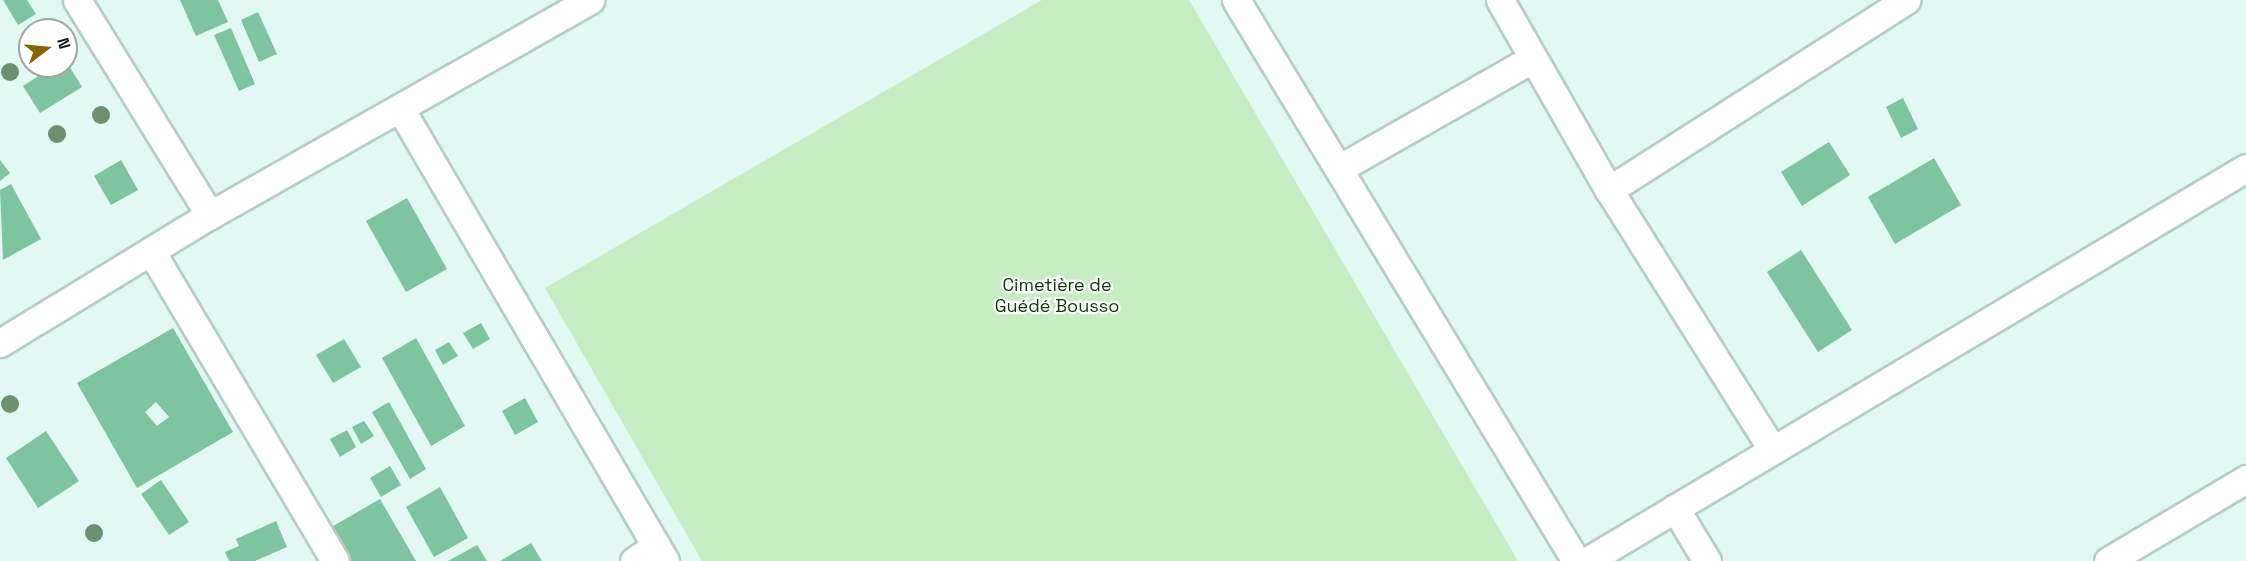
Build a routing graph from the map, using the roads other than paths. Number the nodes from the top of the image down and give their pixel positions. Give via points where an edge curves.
1 (77, 0) edge
2 (590, 0) edge
3 (1236, 0) edge
4 (1500, 0) edge
5 (1906, 0) edge
6 (1532, 59) junction
7 (400, 108) junction
8 (1340, 168) junction
9 (2246, 168) edge
10 (1609, 190) junction
11 (210, 215) junction
12 (151, 251) junction
13 (0, 343) edge
14 (1773, 450) junction
15 (2246, 479) edge
16 (1675, 508) junction
17 (652, 556) edge
18 (324, 557) edge
19 (1576, 561) edge
20 (1587, 561) edge
21 (1707, 561) edge
22 (2108, 561) edge

1 - 11 street
2 - 7 street
3 - 8 street
4 - 6 street
5 - 10 street
6 - 8 street
6 - 10 street
7 - 11 street
7 - 17 street
8 - 19 street
9 - 14 street
10 - 14 street
11 - 12 street
12 - 13 street
12 - 18 street
14 - 16 street
15 - 22 street
16 - 20 street
16 - 21 street

